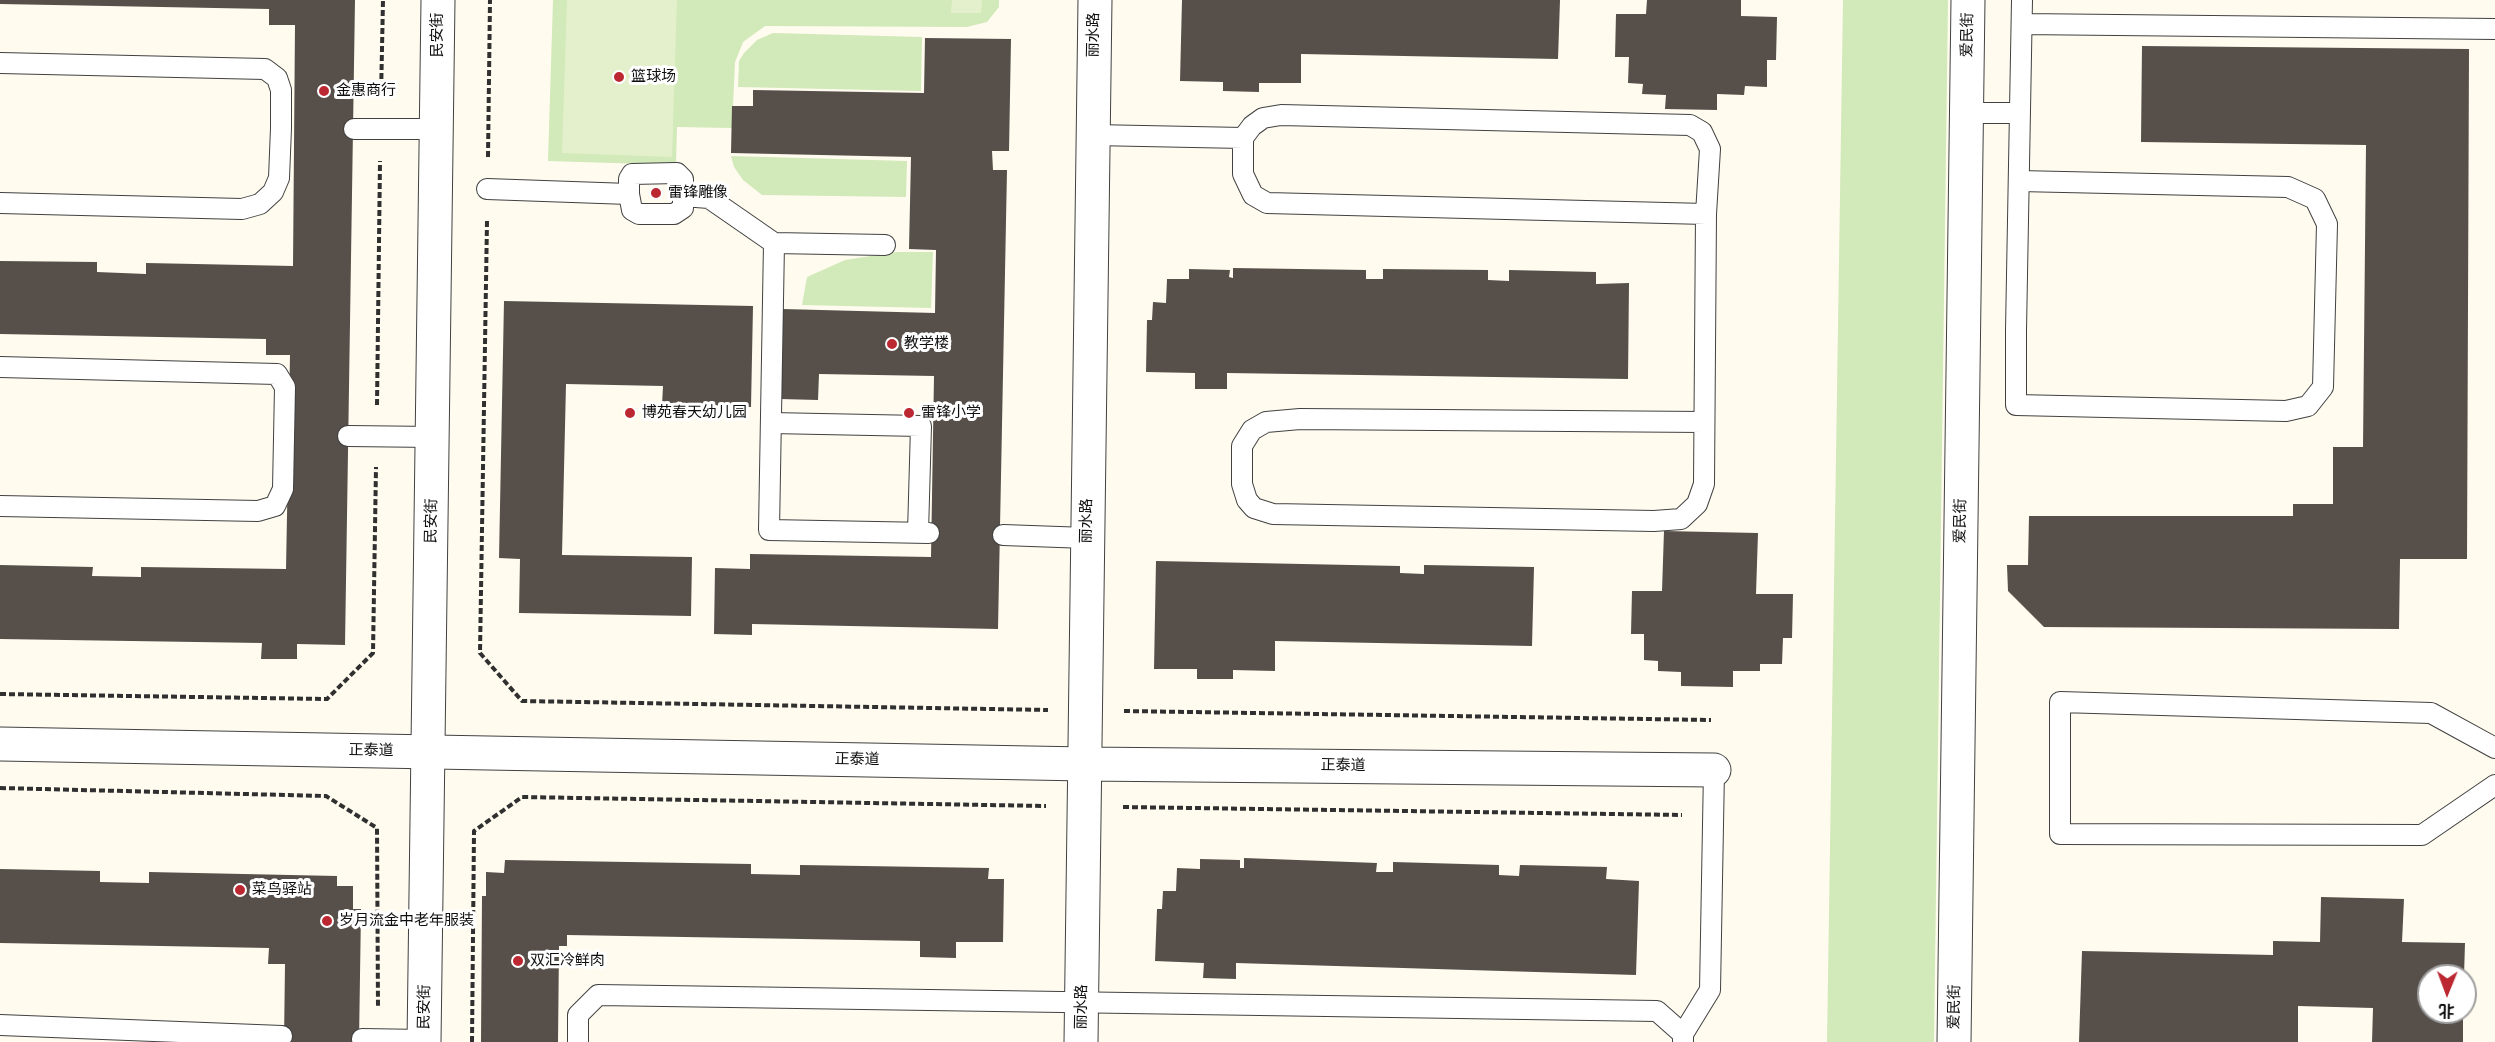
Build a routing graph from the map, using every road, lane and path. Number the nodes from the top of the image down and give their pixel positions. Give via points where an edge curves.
1 (383, 0) edge
2 (438, 0) edge
3 (490, 0) edge
4 (1095, 0) edge
5 (1968, 0) edge
6 (2022, 0) edge
7 (2022, 24) junction
8 (2495, 29) edge
9 (0, 63) edge
10 (1966, 113) junction
11 (2020, 113) junction
12 (354, 129) dead end
13 (381, 129) junction
14 (437, 129) junction
15 (1093, 135) junction
16 (1243, 138) junction
17 (2019, 182) junction
18 (487, 189) junction
19 (629, 194) junction
20 (683, 196) junction
21 (0, 202) edge
22 (1707, 214) junction
23 (774, 243) junction
24 (885, 245) dead end
25 (0, 367) edge
26 (1704, 422) junction
27 (771, 423) junction
28 (348, 436) dead end
29 (376, 436) junction
30 (433, 437) junction
31 (0, 506) edge
32 (1003, 535) dead end
33 (1087, 538) junction
34 (480, 653) dead end
35 (0, 694) edge
36 (0, 744) edge
37 (2495, 748) edge
38 (428, 752) junction
39 (1085, 764) junction
40 (1714, 770) joint
41 (2495, 785) edge
42 (0, 788) edge
43 (474, 831) dead end
44 (1082, 1003) junction
45 (0, 1025) edge
46 (279, 1038) edge
47 (1683, 1038) edge
48 (370, 1039) joint
49 (424, 1041) edge
50 (472, 1042) edge
51 (578, 1042) edge
52 (1081, 1042) edge
53 (1954, 1042) edge

1 - 13 path
2 - 14 street, 民安街
3 - 18 path
4 - 15 street, 丽水路
5 - 10 street, 爱民街
6 - 7 lane
7 - 8 lane
7 - 11 lane
9 - 21 lane via 265,69 277,78 287,128 273,192 260,204 242,209
10 - 11 lane
10 - 53 street, 爱民街
11 - 17 lane
12 - 13 lane
13 - 14 lane
13 - 29 path
14 - 30 street, 民安街
15 - 16 lane
15 - 33 street, 丽水路
16 - 22 lane via 1243,174 1253,195 1267,203
16 - 22 lane via 1263,118 1281,115 1690,124 1702,132 1710,149
17 - 17 lane via 2288,187 2315,199 2326,224 2323,387 2308,406 2286,411 2016,405
18 - 19 lane
18 - 34 path
19 - 20 lane via 632,210 639,213 674,214 683,208
19 - 20 lane via 632,174 677,174 683,179
20 - 23 lane via 709,198
22 - 26 lane
23 - 24 lane
23 - 27 lane
25 - 31 lane via 277,374 285,387 286,435 283,489 275,506 258,511
26 - 26 lane via 1266,422 1252,430 1242,446 1242,484 1254,508 1273,514 1681,519 1697,504 1704,484
27 - 27 lane via 769,530 924,533 921,426
28 - 29 lane
29 - 30 lane
29 - 35 path via 373,653 327,699
30 - 38 street, 民安街
32 - 33 lane
33 - 39 street, 丽水路
36 - 38 street, 正泰道
37 - 41 lane via 2431,713 2060,702 2060,834 2422,835
38 - 39 street, 正泰道
38 - 49 street, 民安街
39 - 40 street, 正泰道
39 - 44 street, 丽水路
40 - 47 lane via 1710,990
42 - 48 path via 326,796 377,828
43 - 50 path
44 - 47 lane via 1657,1011
44 - 51 lane via 598,995 578,1015
44 - 52 street, 丽水路
45 - 46 lane
48 - 49 lane

